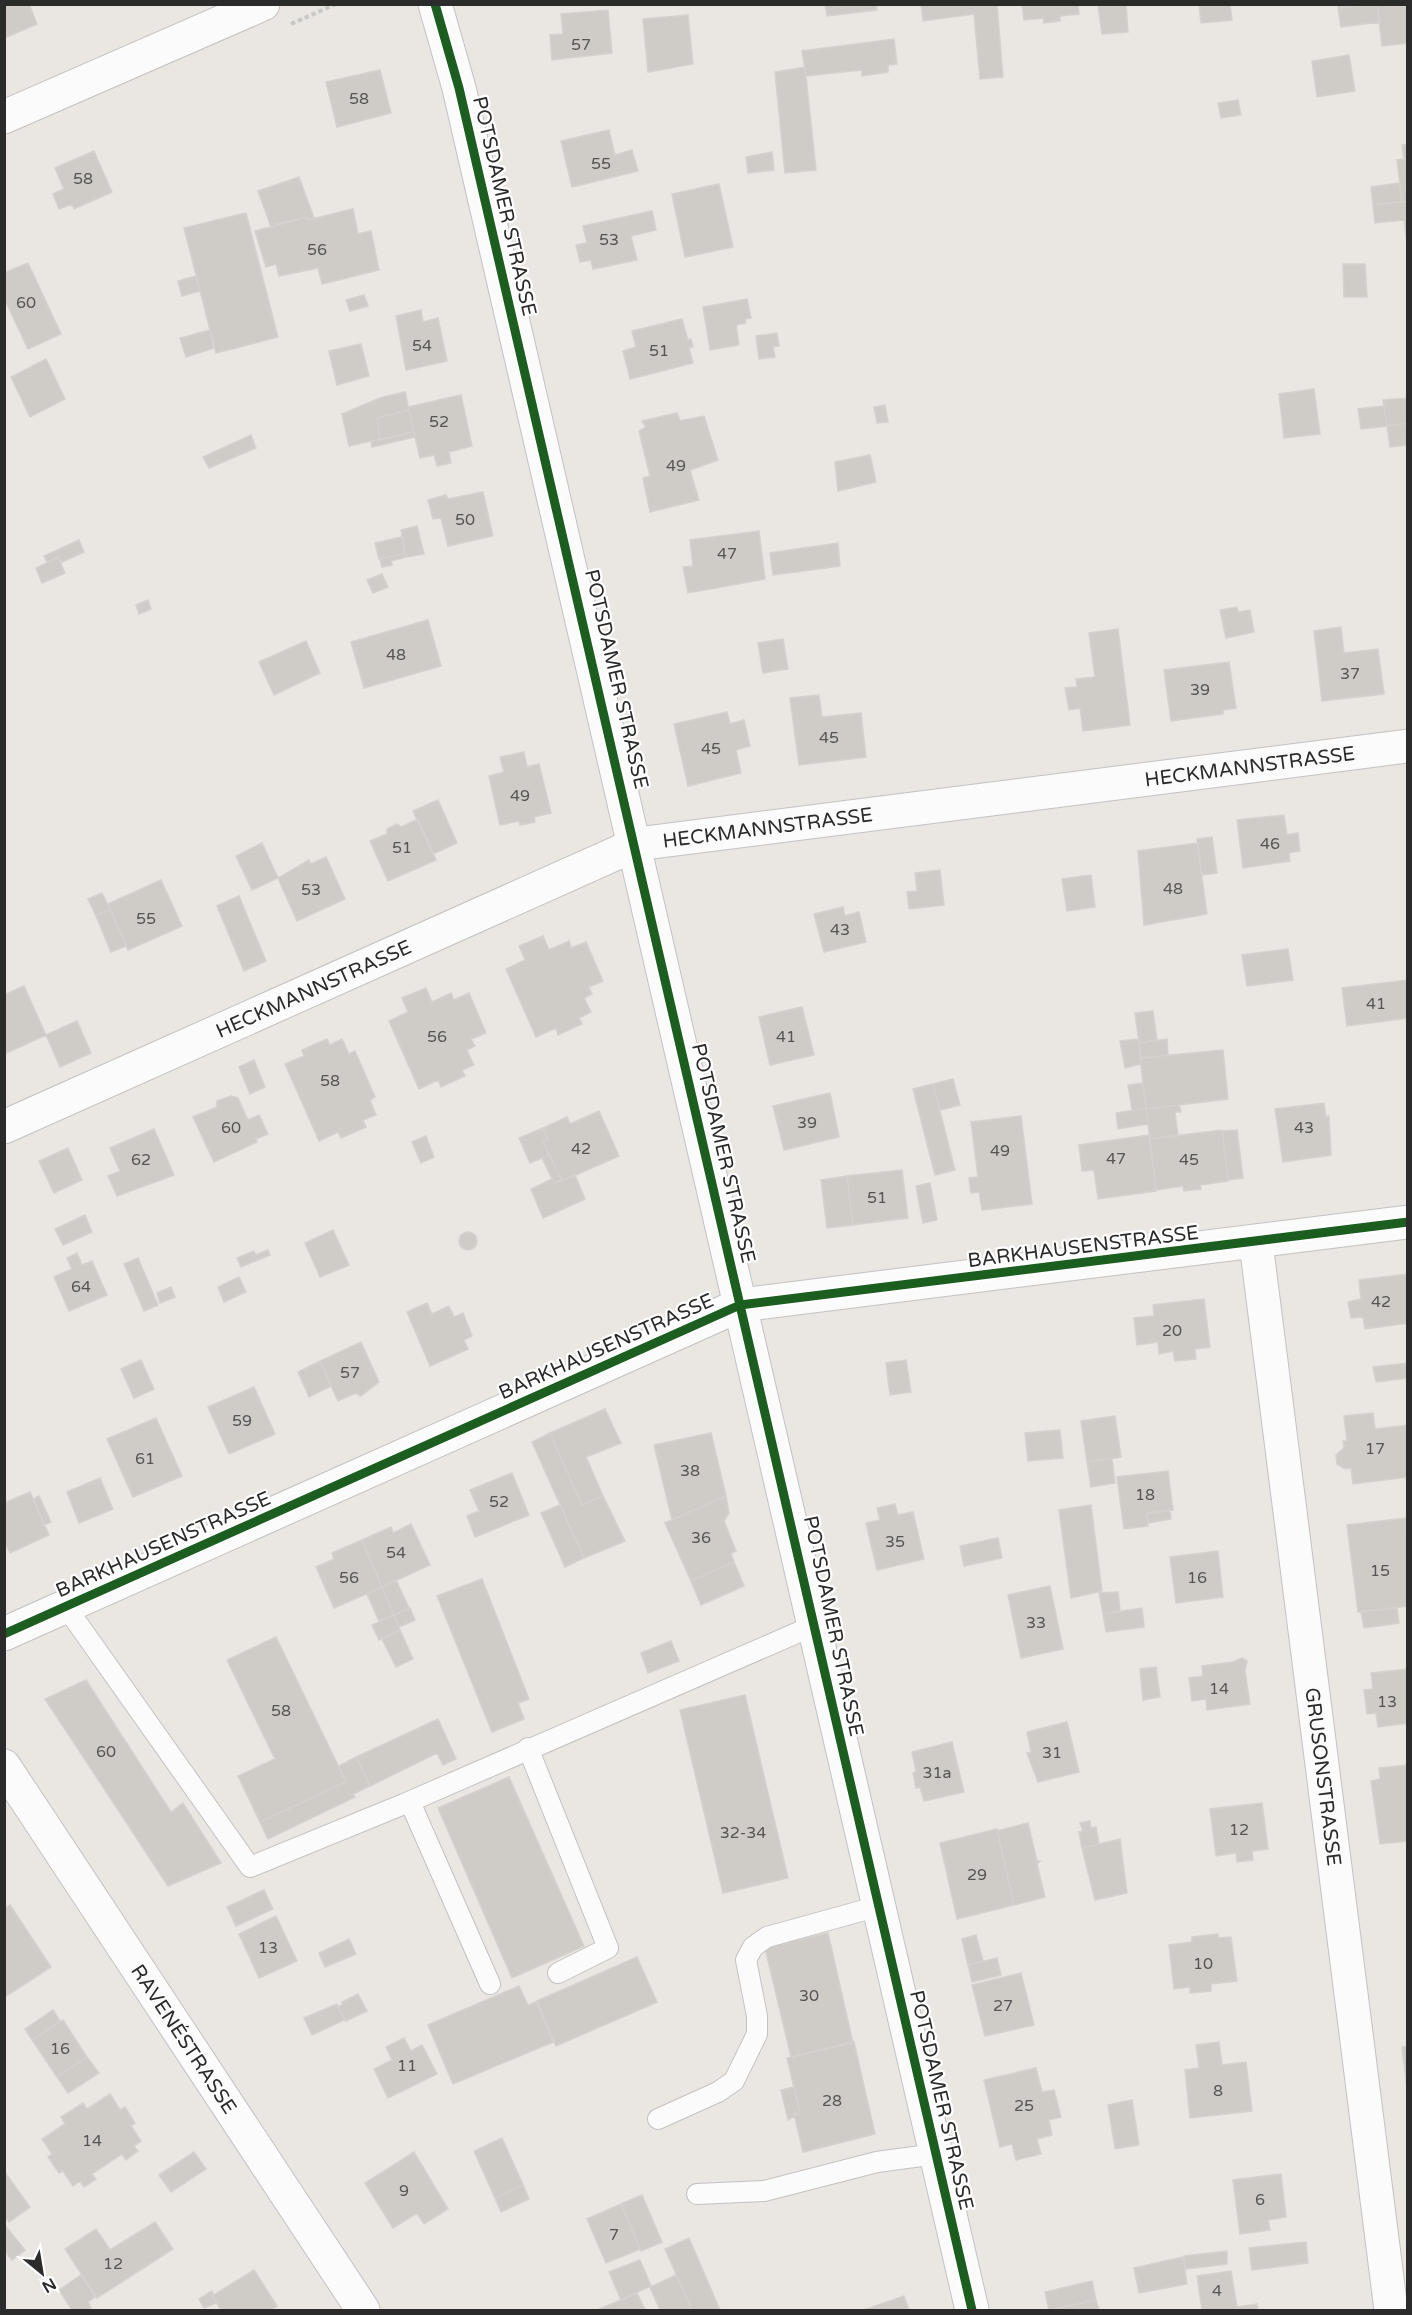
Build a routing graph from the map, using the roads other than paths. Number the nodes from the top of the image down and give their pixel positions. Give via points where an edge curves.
1 (263, 4) edge
2 (435, 4) edge
3 (4, 117) edge
4 (1407, 746) edge
5 (637, 844) junction
6 (4, 1127) edge
7 (1407, 1222) edge
8 (1256, 1243) junction
9 (740, 1305) junction
10 (66, 1608) junction
11 (815, 1625) junction
12 (4, 1634) edge
13 (528, 1748) junction
14 (4, 1766) edge
15 (410, 1802) junction
16 (879, 1906) junction
17 (558, 1972) dead end
18 (490, 1984) dead end
19 (658, 2119) dead end
20 (936, 2154) junction
21 (698, 2194) dead end
22 (363, 2310) edge
23 (972, 2310) edge
24 (1391, 2310) edge

1 - 3 street
2 - 5 street, POTSDAMER STRASSE via 464,111
4 - 5 street, HECKMANNSTRASSE
5 - 6 street, HECKMANNSTRASSE
5 - 9 street, POTSDAMER STRASSE
7 - 8 street, BARKHAUSENSTRASSE
8 - 9 street, BARKHAUSENSTRASSE
8 - 24 street, GRUSONSTRASSE
9 - 10 street, BARKHAUSENSTRASSE
9 - 11 street, POTSDAMER STRASSE
10 - 12 street, BARKHAUSENSTRASSE
10 - 15 lane via 250,1867
11 - 13 lane
11 - 16 street, POTSDAMER STRASSE
13 - 15 lane
13 - 17 lane via 608,1948
14 - 22 street, RAVENÉSTRASSE
15 - 18 lane
16 - 19 lane via 767,1937 753,1947 746,1960 757,2034 734,2080 718,2092
16 - 20 street, POTSDAMER STRASSE
20 - 21 lane via 877,2162 764,2191
20 - 23 street, POTSDAMER STRASSE

